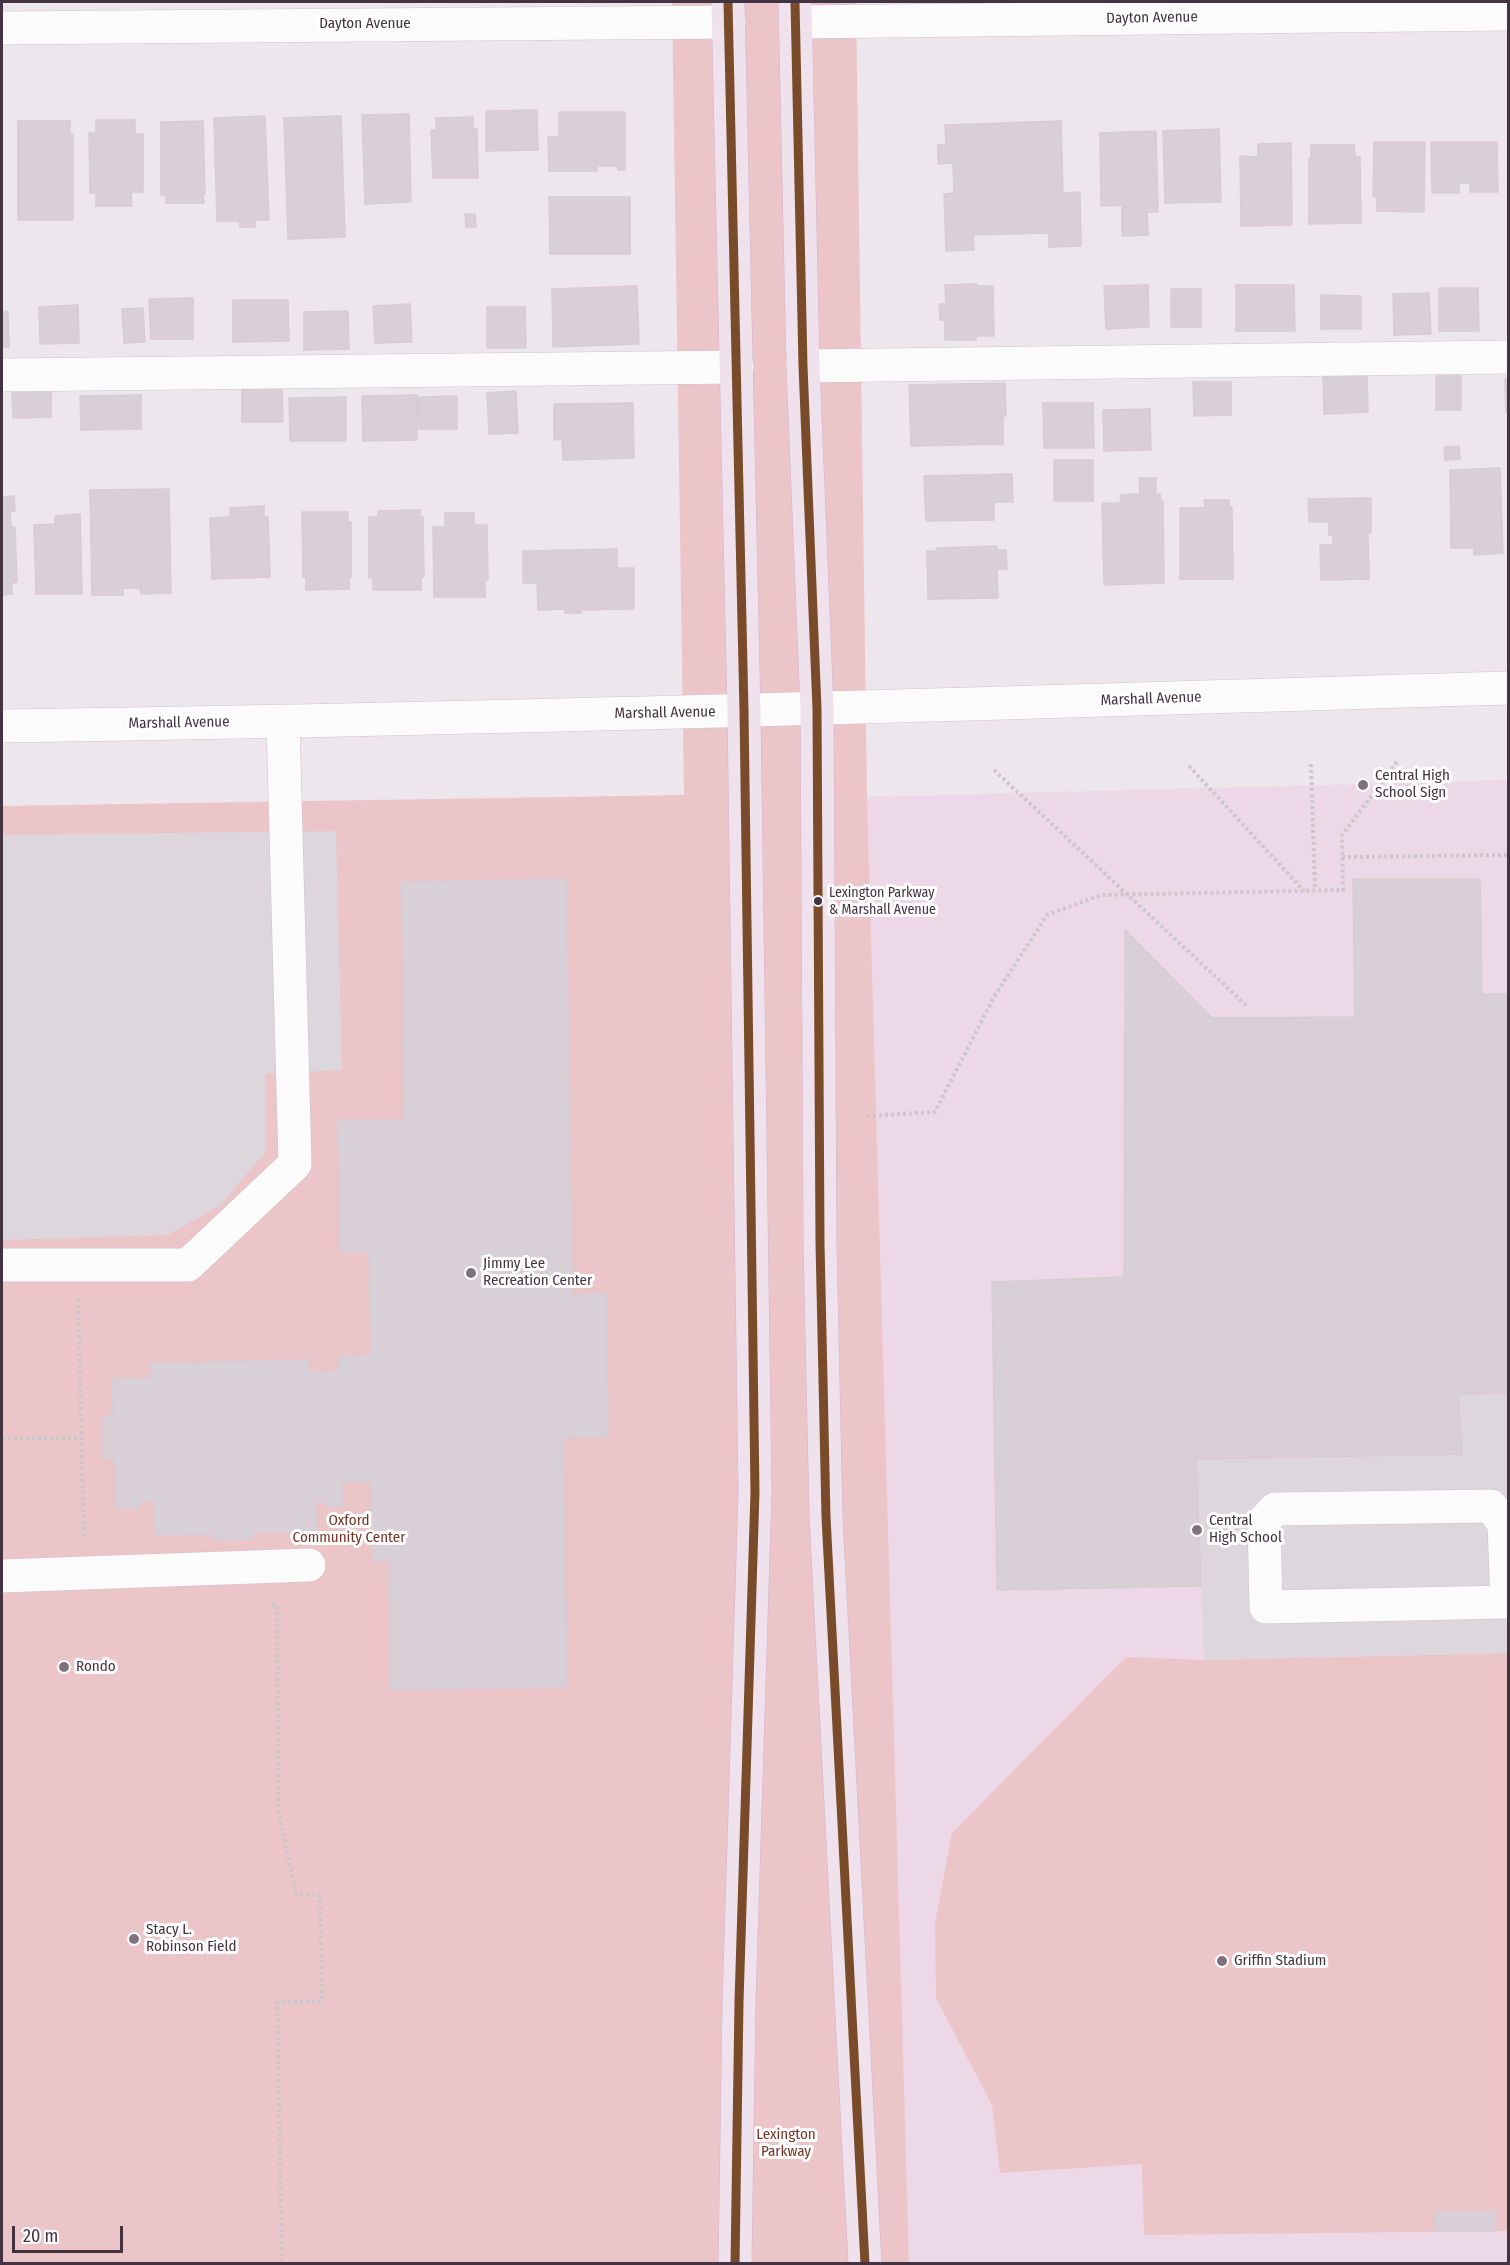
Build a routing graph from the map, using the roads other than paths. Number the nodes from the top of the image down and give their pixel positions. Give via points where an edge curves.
1 (1018, 10) edge
2 (729, 12) edge
3 (795, 12) edge
4 (1509, 14) edge
5 (2, 28) edge
6 (1509, 357) edge
7 (803, 366) junction
8 (737, 367) junction
9 (2, 375) edge
10 (1509, 688) edge
11 (817, 709) junction
12 (744, 711) junction
13 (283, 722) junction
14 (2, 726) edge
15 (2, 1265) edge
16 (309, 1565) dead end
17 (2, 1576) edge
18 (1508, 1602) edge
19 (735, 2264) edge
20 (866, 2264) edge

1 - 3 street, Dayton Avenue
1 - 4 street, Dayton Avenue
2 - 5 street, Dayton Avenue
2 - 8 main road
3 - 7 main road
6 - 7 street
7 - 11 main road
8 - 9 street
8 - 12 main road
10 - 11 street, Marshall Avenue
11 - 12 street, Marshall Avenue
11 - 20 main road via 826,1517
12 - 13 street, Marshall Avenue
12 - 19 main road via 754,1492
13 - 14 street, Marshall Avenue
13 - 15 street via 295,1164 188,1265
16 - 17 street
18 - 18 street via 1266,1607 1264,1521 1275,1509 1491,1506 1504,1524

